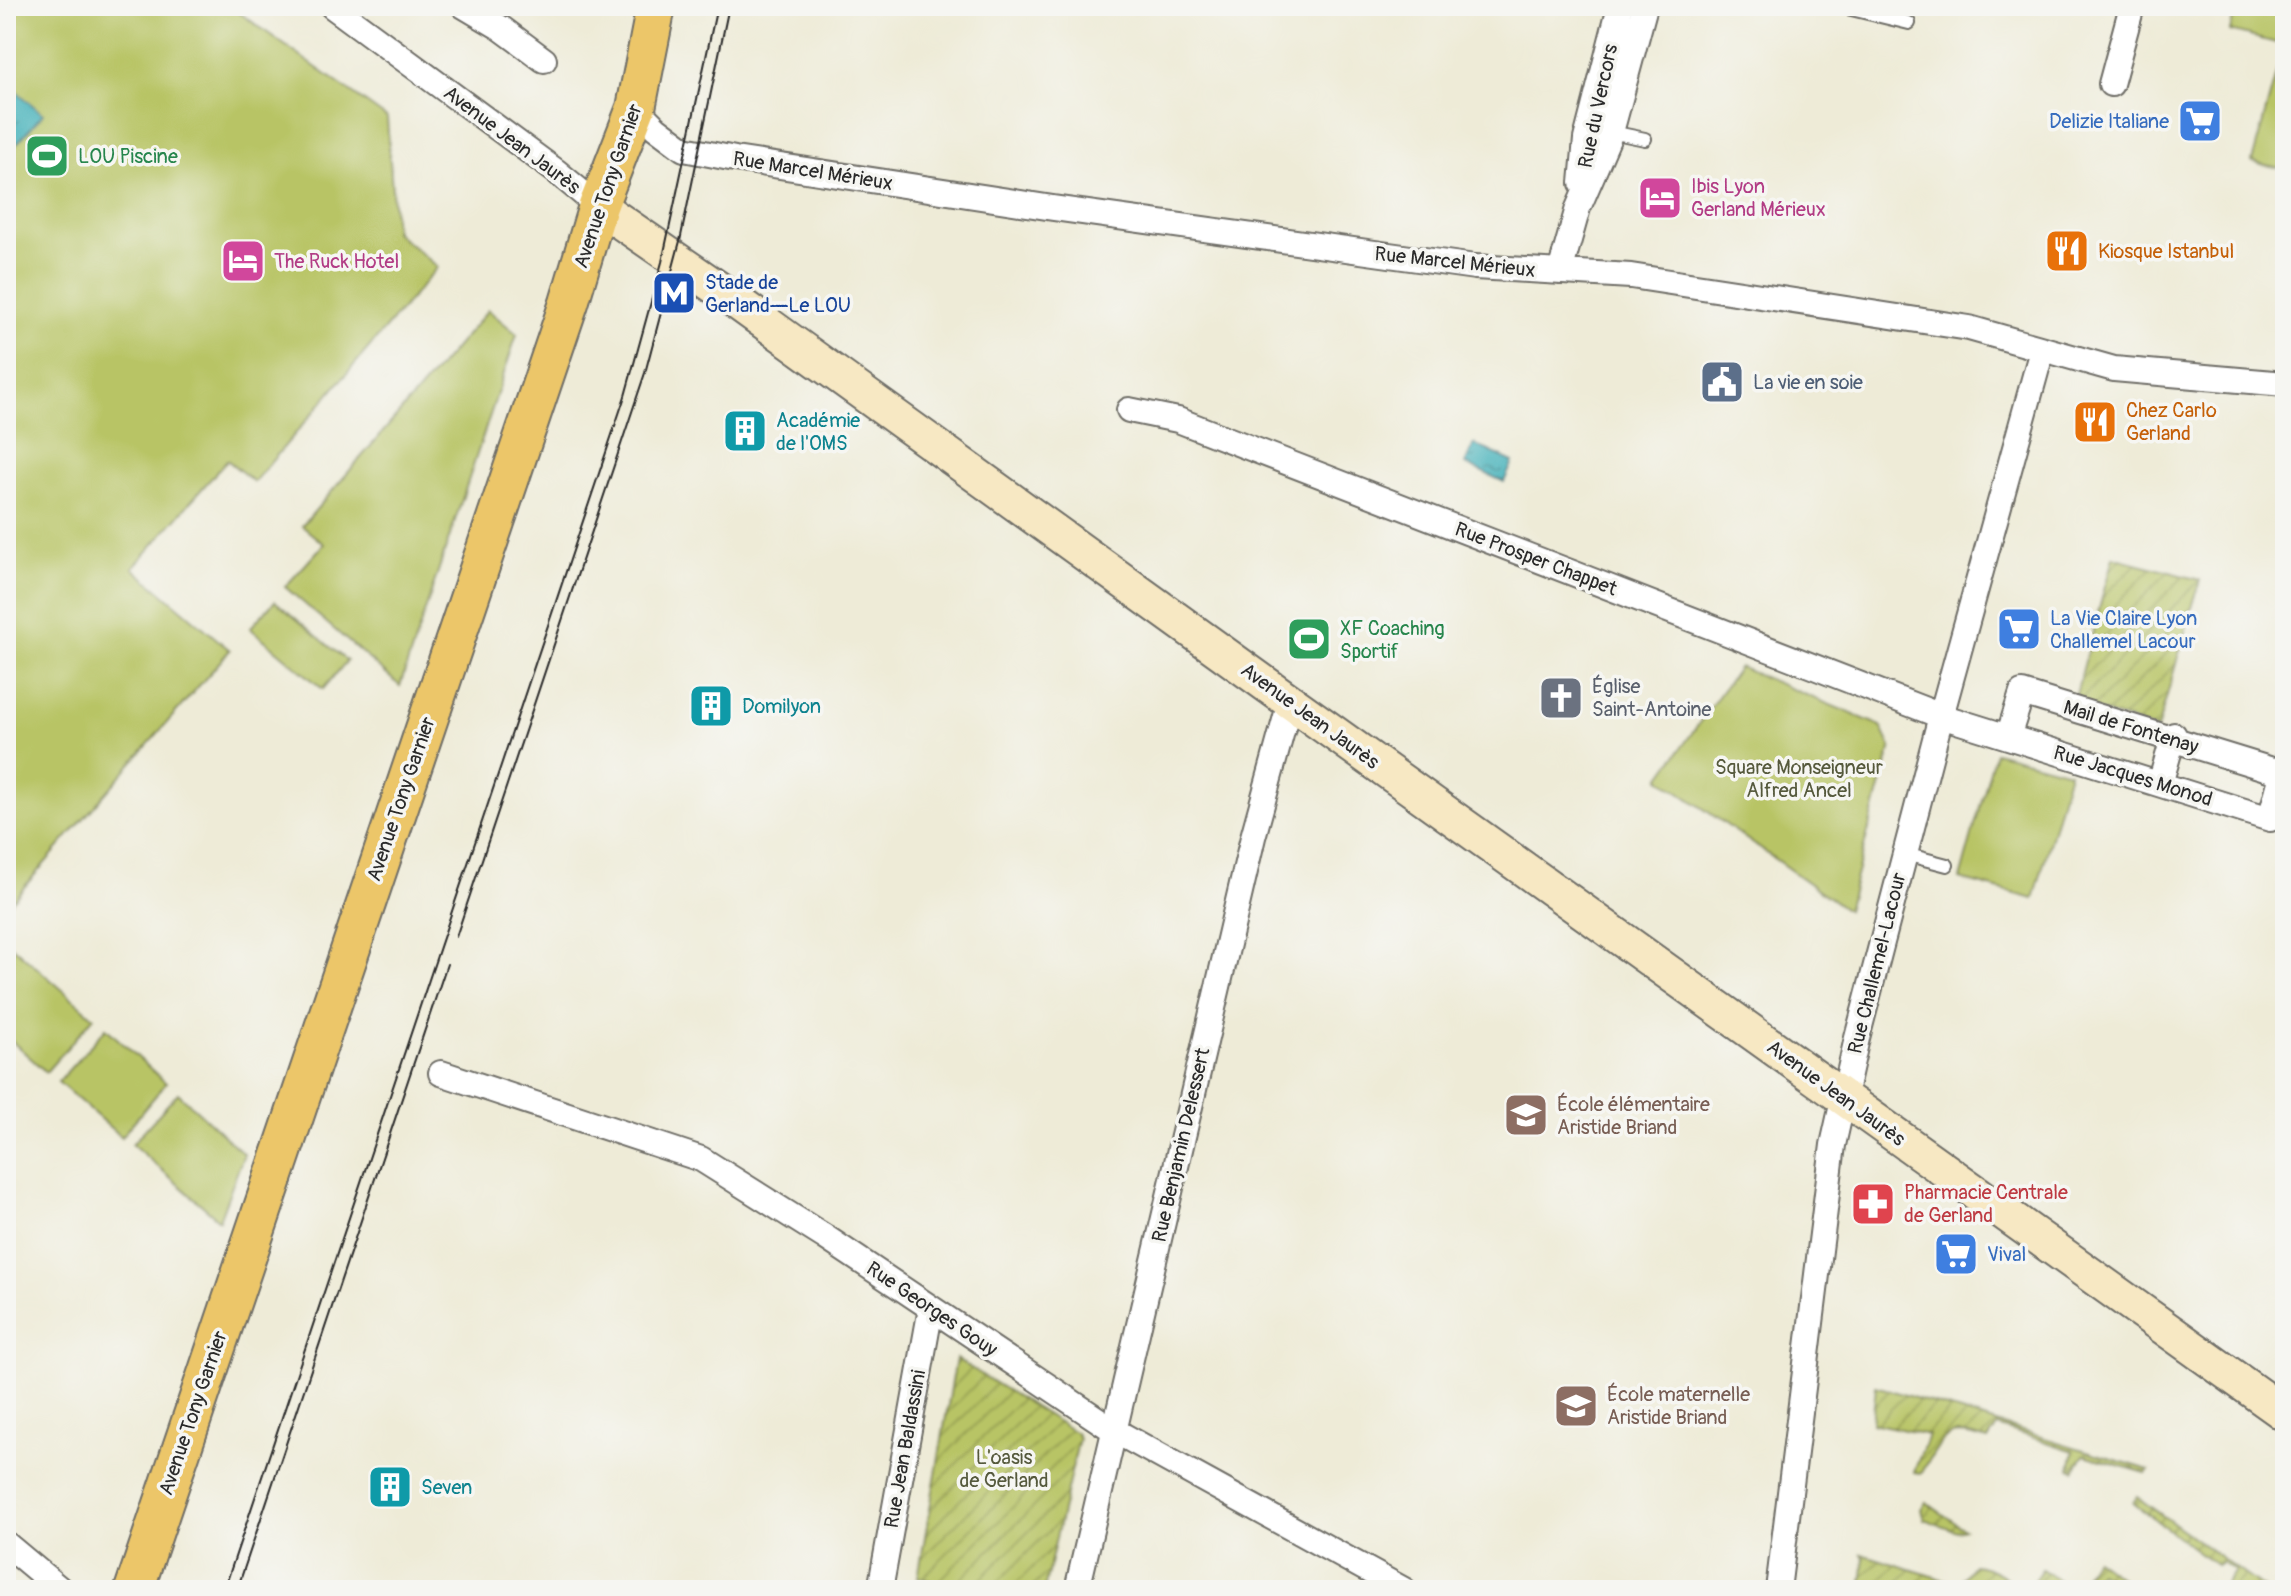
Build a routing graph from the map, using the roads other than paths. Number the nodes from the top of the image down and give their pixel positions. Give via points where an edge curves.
1 (464, 6) edge
2 (656, 6) edge
3 (1620, 6) edge
4 (1645, 6) edge
5 (1839, 6) edge
6 (2132, 6) edge
7 (341, 8) edge
8 (1909, 23) dead end
9 (544, 60) dead end
10 (2111, 84) dead end
11 (636, 108) junction
12 (1611, 132) junction
13 (1645, 139) dead end
14 (598, 206) junction
15 (1579, 208) junction
16 (1560, 272) junction
17 (2042, 350) junction
18 (2285, 384) edge
19 (1129, 410) dead end
20 (1290, 702) junction
21 (1941, 716) junction
22 (2008, 737) junction
23 (2173, 738) junction
24 (2284, 770) edge
25 (2160, 784) junction
26 (1905, 854) junction
27 (1947, 865) dead end
28 (441, 1073) dead end
29 (1845, 1098) junction
30 (931, 1308) junction
31 (2285, 1414) edge
32 (1115, 1431) junction
33 (6, 1544) edge
34 (61, 1590) edge
35 (134, 1590) edge
36 (880, 1590) edge
37 (1077, 1590) edge
38 (1404, 1590) edge
39 (1778, 1590) edge

1 - 9 street
2 - 11 main road, Avenue Tony Garnier
3 - 15 street, Rue du Vercors via 1586,139
4 - 12 street, Rue du Vercors
5 - 8 lane
6 - 10 street
7 - 14 street, Avenue Jean Jaurès
11 - 14 main road, Avenue Tony Garnier
11 - 16 street, Rue Marcel Mérieux via 684,149 735,159 1475,267
12 - 13 lane
12 - 15 street, Rue du Vercors
14 - 20 main road, Avenue Jean Jaurès
14 - 35 main road, Avenue Tony Garnier
15 - 16 street, Rue du Vercors
16 - 17 street, Rue Marcel Mérieux via 1631,276 1969,328
17 - 18 street, Rue Marcel Mérieux via 2114,369
17 - 21 street, Rue Challemel-Lacour
19 - 21 street, Rue Prosper Chappet via 1178,420
20 - 29 main road, Avenue Jean Jaurès
20 - 32 street, Rue Benjamin Delessert via 1253,837
21 - 22 street, Rue Jacques Monod
21 - 26 street, Rue Challemel-Lacour
22 - 23 street, Mail de Fontenay via 2022,693
22 - 25 street, Rue Jacques Monod
23 - 24 street, Mail de Fontenay
23 - 25 street
24 - 25 street, Rue Jacques Monod via 2270,819
26 - 27 lane
26 - 29 street, Rue Challemel-Lacour
28 - 30 street, Rue Georges Gouy via 701,1159
29 - 31 main road, Avenue Jean Jaurès
29 - 39 street, Rue Challemel-Lacour via 1833,1145
30 - 32 street, Rue Georges Gouy
30 - 36 street, Rue Jean Baldassini
32 - 37 street, Rue Benjamin Delessert
32 - 38 street, Rue Georges Gouy
33 - 34 street

